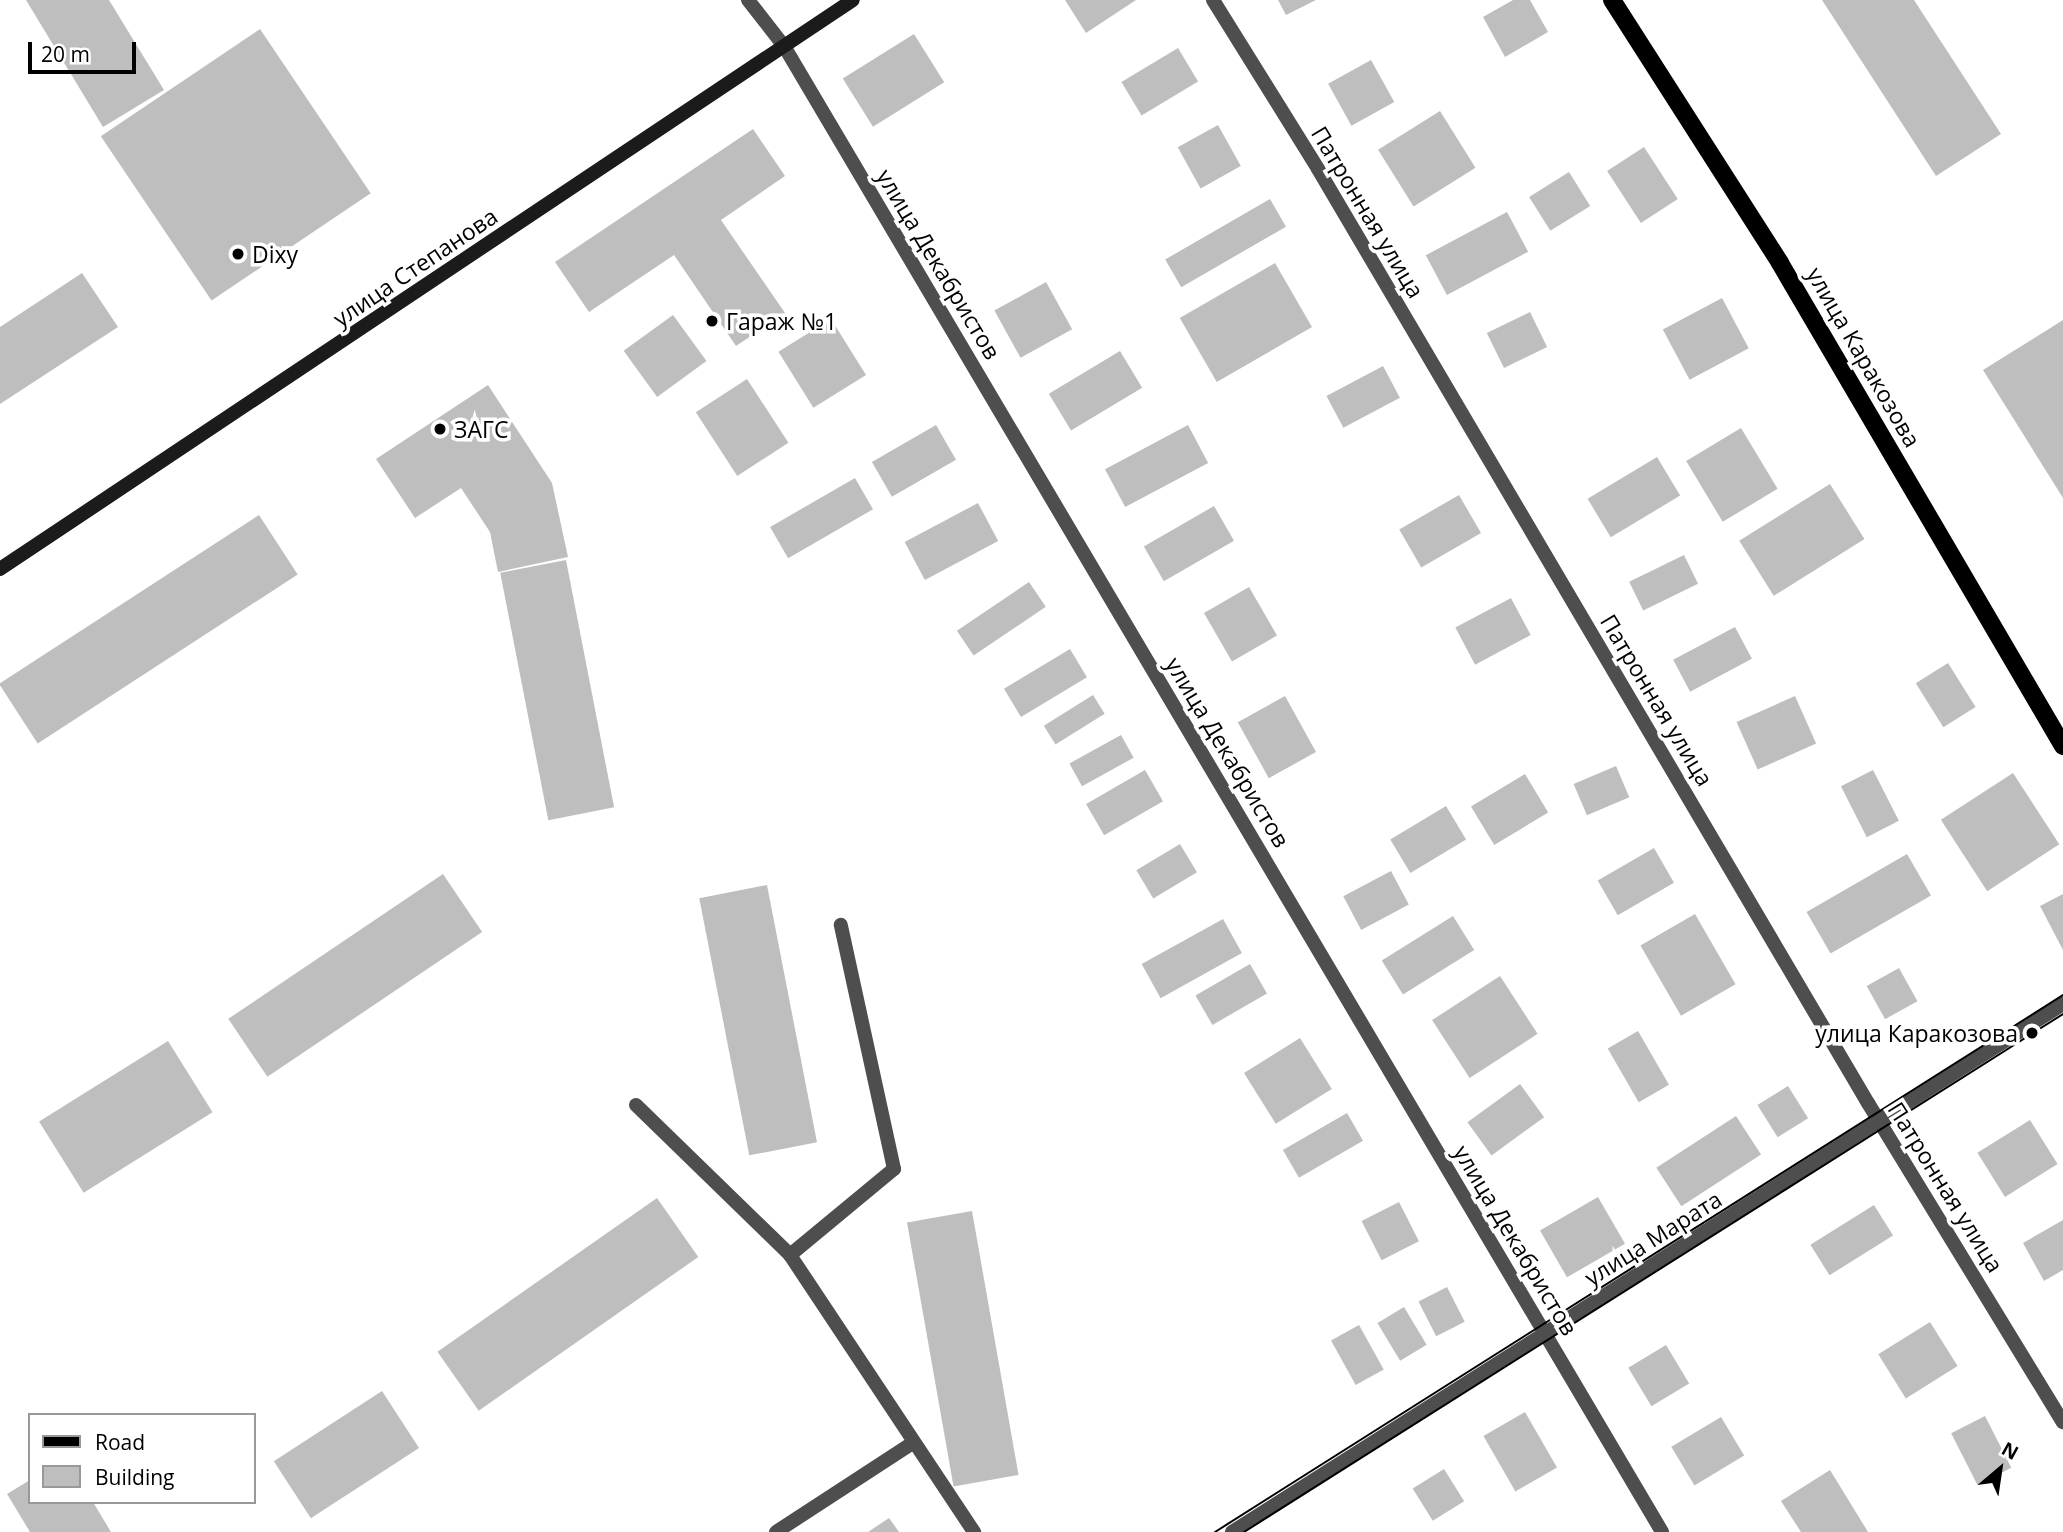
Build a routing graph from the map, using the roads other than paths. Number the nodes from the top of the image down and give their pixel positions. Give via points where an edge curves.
1 (748, 0) edge
2 (853, 0) edge
3 (1213, 0) edge
4 (1612, 0) edge
5 (784, 46) junction
6 (0, 569) edge
7 (2063, 746) edge
8 (841, 925) dead end
9 (2063, 1004) edge
10 (636, 1105) dead end
11 (1879, 1121) junction
12 (790, 1255) junction
13 (1544, 1334) junction
14 (2063, 1422) edge
15 (911, 1444) junction
16 (776, 1532) edge
17 (974, 1532) edge
18 (1232, 1532) edge
19 (1662, 1532) edge

1 - 5 street, улица Декабристов
2 - 5 street, улица Степанова
3 - 11 street, Патронная улица via 1318,169
4 - 7 main road, улица Каракозова via 1780,264
5 - 6 street, улица Степанова
5 - 13 street, улица Декабристов
8 - 12 street via 894,1169
9 - 11 street, улица Марата
10 - 12 street
11 - 13 street, улица Марата
11 - 14 street, Патронная улица
12 - 15 street
13 - 18 street, улица Марата
13 - 19 street, улица Декабристов
15 - 16 street
15 - 17 street

